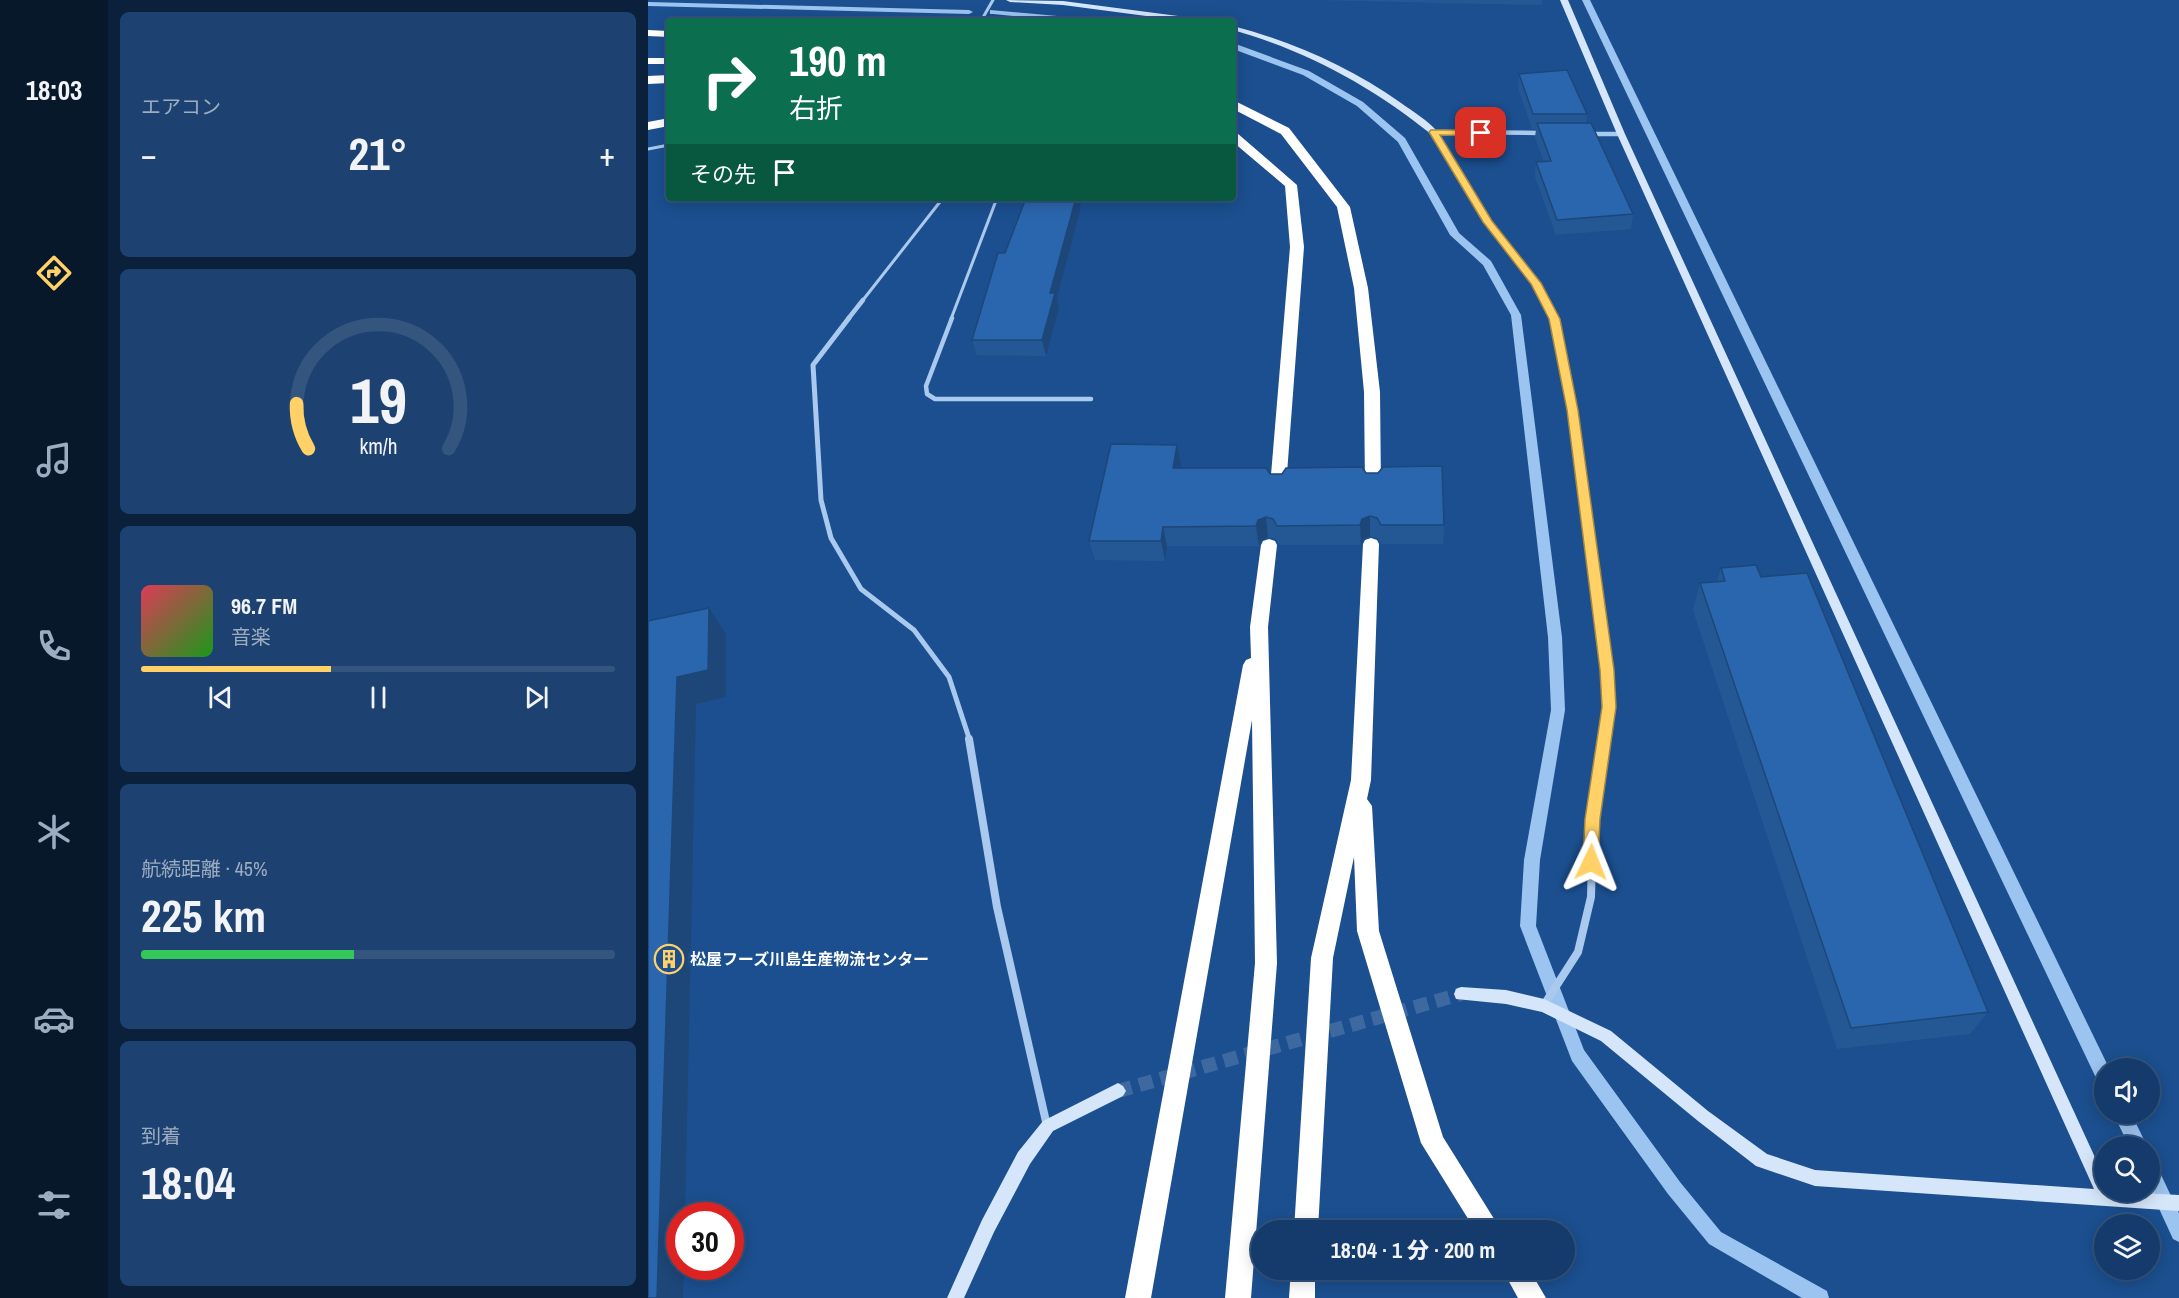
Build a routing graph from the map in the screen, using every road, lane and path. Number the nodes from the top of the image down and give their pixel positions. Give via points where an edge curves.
1 (993, 0) edge
2 (1010, 0) edge
3 (1564, 0) edge
4 (983, 18) edge
5 (1178, 18) edge
6 (1236, 29) edge
7 (648, 33) edge
8 (666, 34) edge
9 (648, 61) edge
10 (666, 61) edge
11 (666, 79) edge
12 (648, 80) edge
13 (1236, 106) edge
14 (666, 123) edge
15 (648, 126) edge
16 (1434, 132) junction
17 (1551, 134) edge
18 (1586, 134) edge
19 (1621, 134) junction
20 (1236, 138) edge
21 (666, 146) edge
22 (648, 149) edge
23 (941, 201) edge
24 (997, 201) edge
25 (863, 300) joint
26 (1091, 399) dead end
27 (1373, 486) edge
28 (1278, 487) edge
29 (1371, 544) edge
30 (1269, 545) edge
31 (1259, 627) junction
32 (1361, 780) junction
33 (1461, 994) tunnel mouth
34 (1546, 1006) junction
35 (1118, 1091) tunnel mouth
36 (1048, 1126) junction
37 (2094, 1172) edge
38 (2094, 1197) edge
39 (2160, 1202) edge
40 (2179, 1203) edge
41 (1307, 1220) edge
42 (1483, 1220) edge
43 (1303, 1280) edge
44 (1521, 1280) edge
45 (955, 1298) edge
46 (1138, 1298) edge
47 (1238, 1298) edge
48 (1302, 1298) edge
49 (1533, 1298) edge

1 - 4 lane
2 - 5 street
3 - 19 street
6 - 16 street via 1326,62 1391,98
7 - 8 highway
9 - 10 highway
11 - 12 highway
13 - 27 highway via 1285,131 1343,207 1361,288 1372,392
14 - 15 highway
16 - 17 street
16 - 34 street via 1488,222 1536,283 1554,319 1573,410 1607,670 1609,707 1593,819 1591,897 1578,952
18 - 19 street
19 - 37 street
20 - 28 highway via 1290,185 1297,247
21 - 22 lane
23 - 25 lane
24 - 26 lane via 926,386 927,394 935,399
25 - 36 street via 813,365 821,500 831,538 861,589 914,630 949,677 970,741 997,907
29 - 32 highway
30 - 31 highway
31 - 46 highway
31 - 47 highway via 1266,963
32 - 41 highway via 1322,958
32 - 42 highway via 1368,931 1433,1143
33 - 34 street via 1506,997
34 - 38 street via 1606,1036 1762,1160 1815,1178
35 - 36 street
36 - 45 street via 1023,1158
39 - 40 street
43 - 48 highway
44 - 49 highway

